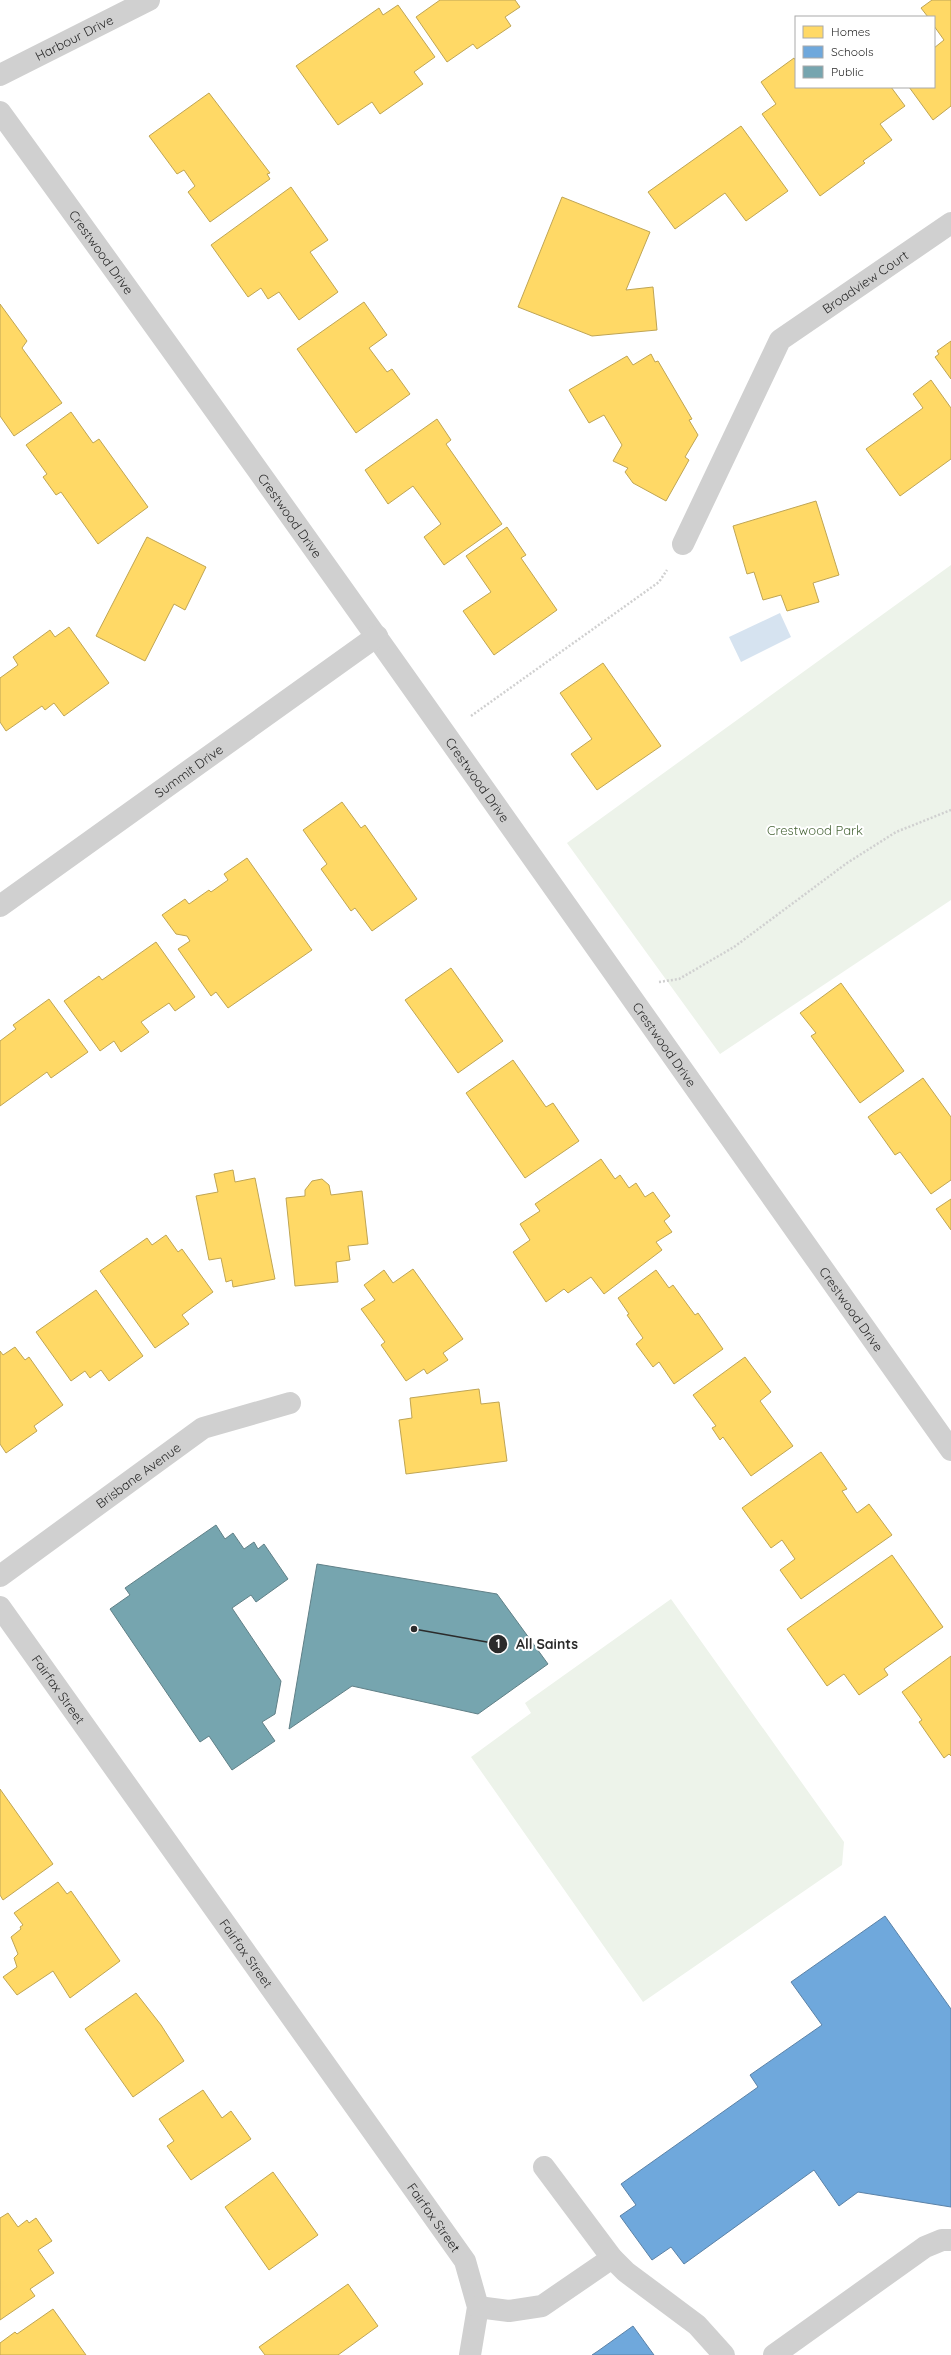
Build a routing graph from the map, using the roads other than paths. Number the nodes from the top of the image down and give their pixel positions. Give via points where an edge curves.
1 (149, 0) edge
2 (0, 75) edge
3 (0, 112) edge
4 (951, 223) edge
5 (683, 544) road end
6 (377, 636) junction
7 (0, 906) edge
8 (290, 1403) dead end
9 (951, 1450) edge
10 (0, 1576) edge
11 (0, 1607) edge
12 (544, 2167) dead end
13 (951, 2240) edge
14 (612, 2258) junction
15 (478, 2307) junction
16 (470, 2355) edge
17 (724, 2355) edge
18 (774, 2355) edge

1 - 2 street, Harbour Drive
3 - 6 street, Crestwood Drive
4 - 5 street, Broadview Court via 780,340
6 - 7 street, Summit Drive
6 - 9 street, Crestwood Drive
8 - 10 street, Brisbane Avenue via 203,1428
11 - 15 street, Fairfax Street via 464,2261
12 - 14 street
13 - 18 street via 942,2240 925,2247
14 - 15 street via 542,2306 509,2311
14 - 17 street via 642,2286 697,2325
15 - 16 street

